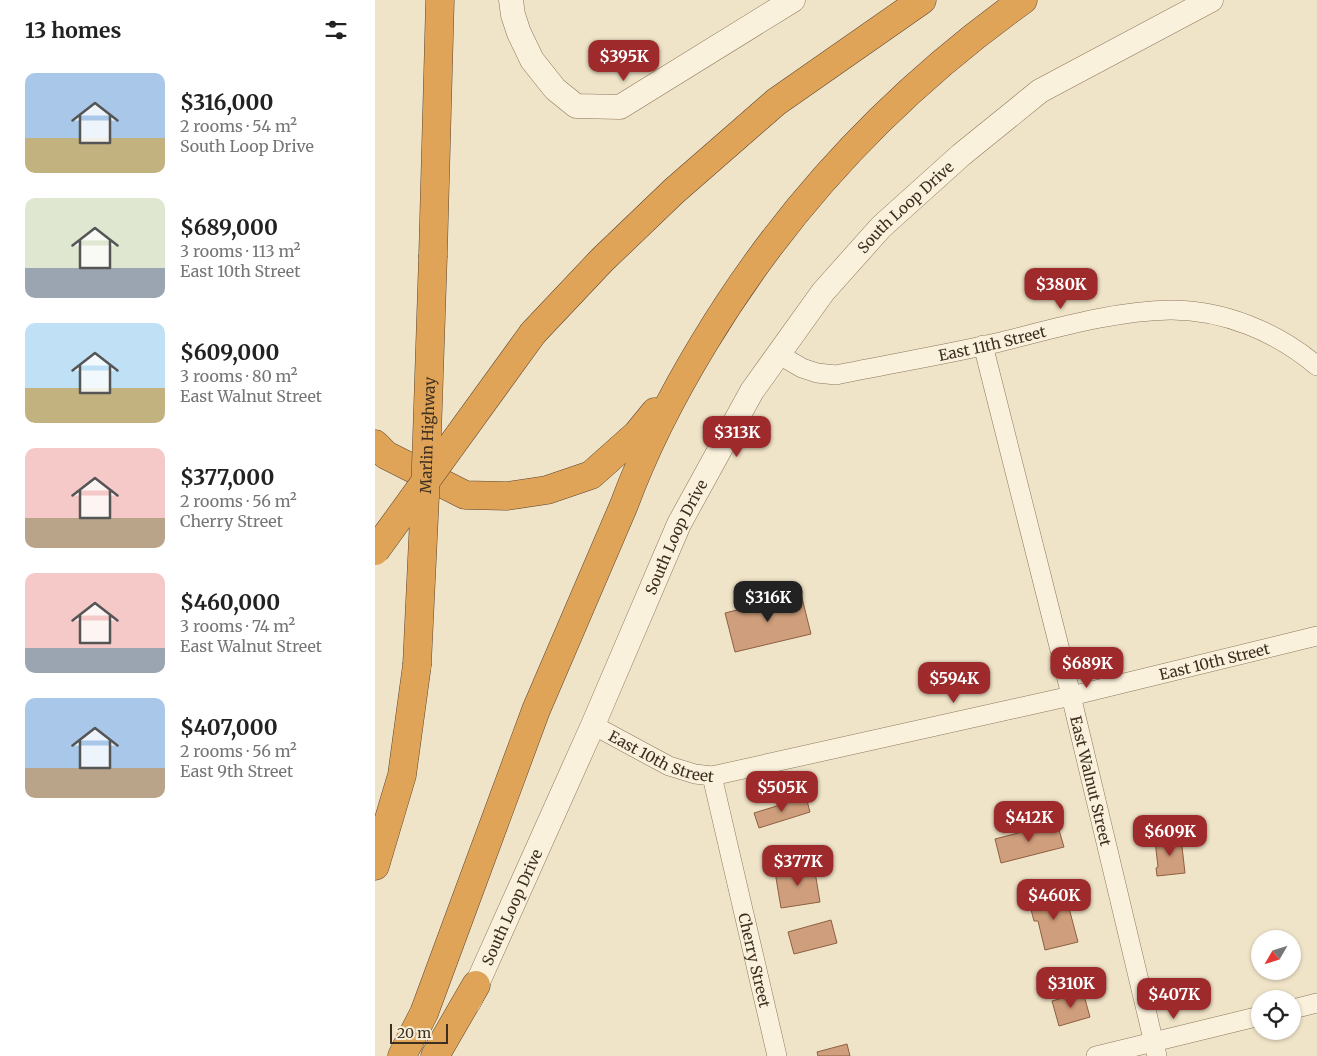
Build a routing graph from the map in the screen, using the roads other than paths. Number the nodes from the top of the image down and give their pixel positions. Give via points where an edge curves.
1 (440, 0) edge
2 (511, 0) edge
3 (793, 0) edge
4 (922, 0) edge
5 (1023, 0) edge
6 (1211, 0) edge
7 (983, 345) junction
8 (779, 354) junction
9 (1317, 366) edge
10 (683, 377) junction
11 (375, 444) edge
12 (375, 551) edge
13 (1317, 636) edge
14 (1071, 696) junction
15 (593, 725) junction
16 (712, 776) junction
17 (375, 866) edge
18 (476, 985) junction
19 (1317, 1003) edge
20 (1301, 1006) edge
21 (1251, 1019) edge
22 (1155, 1049) edge
23 (402, 1056) edge
24 (435, 1056) edge
25 (444, 1056) edge
26 (777, 1056) edge
27 (1096, 1056) edge

1 - 17 highway, Marlin Highway, bridge via 417,665 402,775
2 - 3 street via 519,33 532,60 555,89 576,106 620,107
4 - 12 highway, bridge via 776,102 602,260 533,333
5 - 10 highway via 925,76 842,157 768,247 723,310
6 - 8 street, South Loop Drive via 1040,91 961,155 881,227 823,292
7 - 8 street, East 11th Street via 836,375 802,368
7 - 9 street, East 11th Street via 1106,317 1173,310 1240,321 1300,352
7 - 14 street, East Walnut Street
8 - 15 street, South Loop Drive via 752,391 679,524
10 - 11 highway via 637,434 591,475 547,490 507,496 465,495 386,455
10 - 23 highway via 648,446 543,695 424,1013
13 - 14 street, East 10th Street
14 - 16 street, East 10th Street
14 - 22 street, East Walnut Street
15 - 16 street, East 10th Street via 669,766
15 - 18 street, South Loop Drive
16 - 26 street, Cherry Street
18 - 24 highway
18 - 25 street, South Loop Drive
19 - 20 street
21 - 22 street
22 - 27 street

